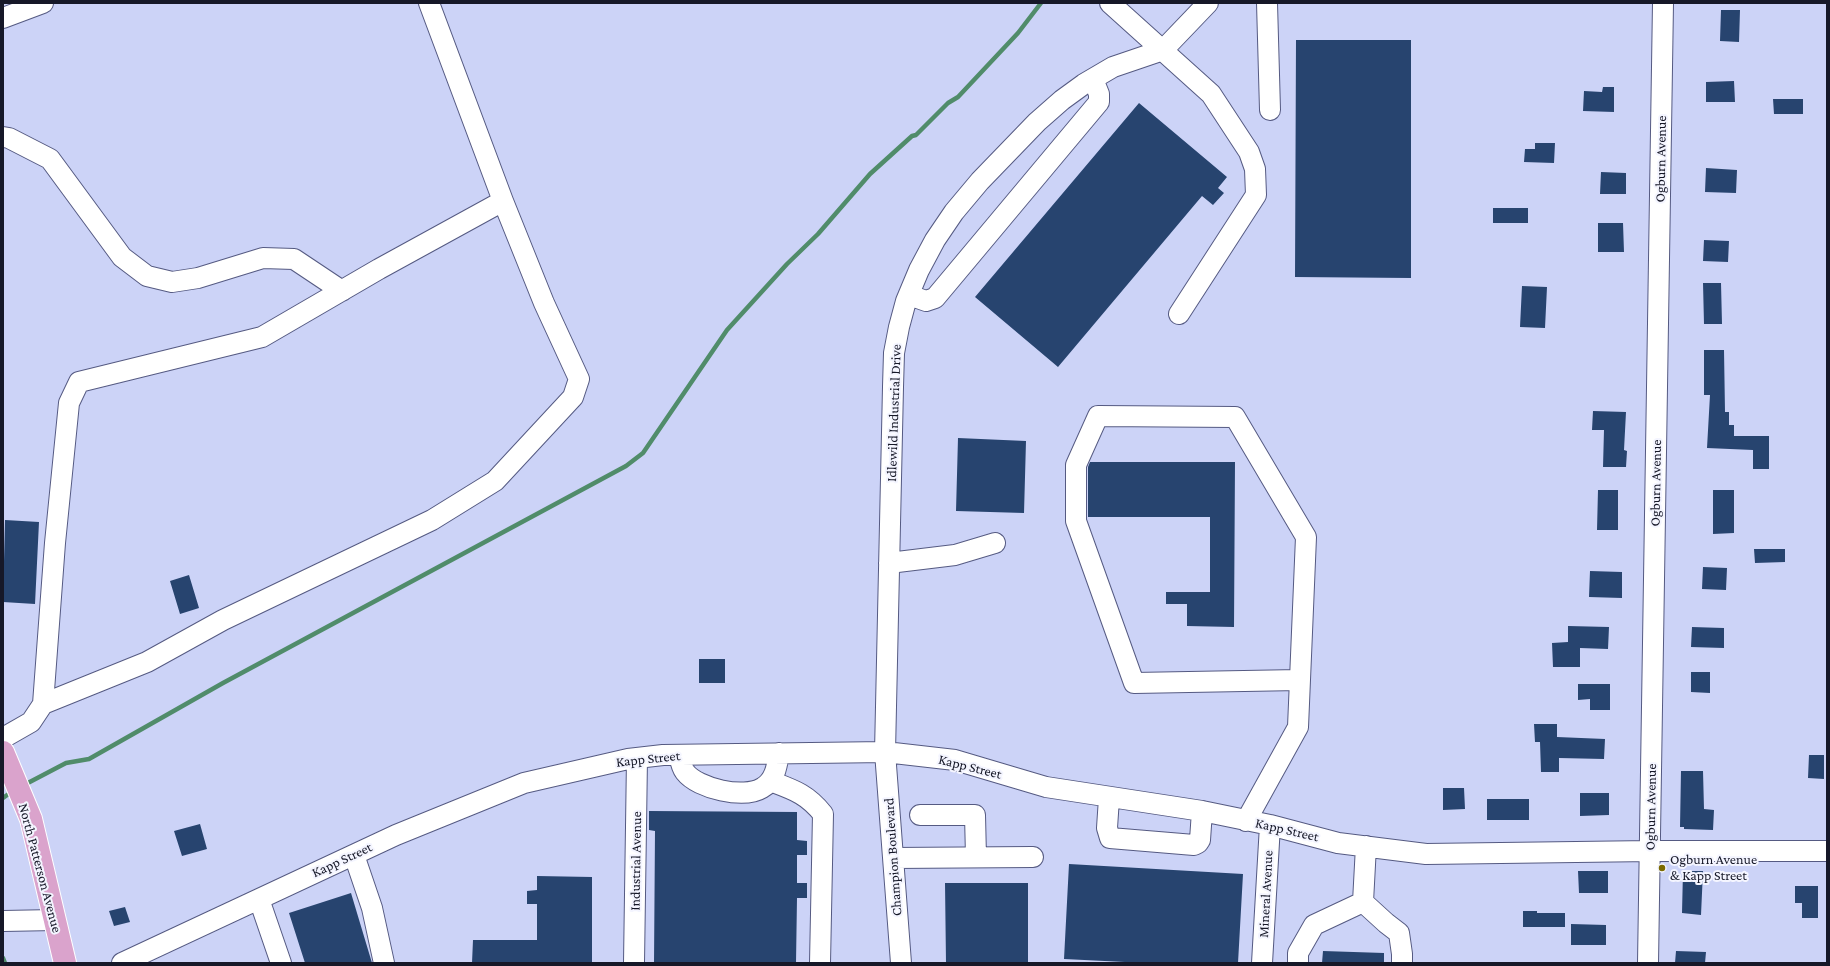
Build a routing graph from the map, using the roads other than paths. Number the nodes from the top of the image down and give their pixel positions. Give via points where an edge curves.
1 (43, 3) edge
2 (429, 3) edge
3 (1110, 3) edge
4 (1208, 3) edge
5 (1267, 3) edge
6 (1663, 3) edge
7 (3, 18) edge
8 (1163, 50) junction
9 (1093, 79) junction
10 (1270, 110) dead end
11 (3, 137) edge
12 (503, 201) junction
13 (342, 290) junction
14 (909, 295) junction
15 (1179, 314) dead end
16 (995, 543) dead end
17 (889, 563) junction
18 (1299, 680) junction
19 (42, 704) junction
20 (4, 752) edge
21 (885, 752) junction
22 (779, 753) junction
23 (679, 755) junction
24 (637, 758) junction
25 (770, 781) junction
26 (1109, 798) junction
27 (1202, 811) junction
28 (920, 815) dead end
29 (1246, 821) junction
30 (1270, 825) junction
31 (1366, 846) junction
32 (1651, 851) junction
33 (1827, 851) edge
34 (354, 855) junction
35 (976, 857) junction
36 (1033, 857) dead end
37 (893, 858) junction
38 (259, 899) junction
39 (1363, 902) junction
40 (55, 920) junction
41 (3, 921) edge
42 (65, 963) edge
43 (122, 963) edge
44 (281, 963) edge
45 (384, 963) edge
46 (634, 963) edge
47 (820, 963) edge
48 (901, 963) edge
49 (1262, 963) edge
50 (1298, 963) edge
51 (1402, 963) edge
52 (1648, 963) edge

1 - 7 street
2 - 12 street
3 - 8 street
4 - 8 street
5 - 10 street
6 - 32 street, Ogburn Avenue
8 - 9 street, Idlewild Industrial Drive via 1113,67
8 - 15 street via 1211,94 1249,152 1255,169 1256,195
9 - 14 street, Idlewild Industrial Drive via 1062,100 1037,122 980,180 935,240
9 - 14 street via 1099,94 1099,102 934,298 926,301
11 - 13 street via 50,159 122,257 147,276 172,282 198,278 262,258 294,259
12 - 13 street
12 - 19 street via 544,303 579,379 572,398 562,409 495,481 432,520 223,620 148,662
13 - 19 street via 262,337 79,382 69,403
14 - 17 street, Idlewild Industrial Drive via 894,353
16 - 17 street via 955,555
17 - 21 street, Idlewild Industrial Drive
18 - 18 street via 1306,537 1235,417 1098,416 1076,465 1076,522 1134,683
18 - 29 street via 1298,727
19 - 20 street via 31,722
20 - 40 main road, North Patterson Avenue via 31,819
21 - 22 street, Kapp Street
21 - 26 street, Kapp Street via 955,760 1046,787
21 - 37 street, Champion Boulevard
22 - 23 street, Kapp Street
22 - 25 street via 776,771
23 - 24 street, Kapp Street
23 - 25 street via 684,771 692,779 718,791 752,792
24 - 34 street, Kapp Street via 524,783 396,835
24 - 46 street, Industrial Avenue
25 - 47 street via 812,801 823,814
26 - 27 street, Kapp Street
26 - 27 street via 1107,828 1110,838 1194,845 1200,840
27 - 29 street, Kapp Street
28 - 35 street via 974,815
29 - 30 street, Kapp Street
30 - 31 street, Kapp Street via 1338,843
30 - 49 street, Mineral Avenue
31 - 32 street, Kapp Street via 1426,854
31 - 39 street
32 - 33 street, Kapp Street
32 - 52 street, Ogburn Avenue
34 - 38 street, Kapp Street
34 - 45 street via 372,908
35 - 36 street
35 - 37 street
37 - 48 street, Champion Boulevard
38 - 43 street, Kapp Street
38 - 44 street
39 - 50 street via 1314,925 1298,953
39 - 51 street via 1399,933
40 - 41 street
40 - 42 main road, North Patterson Avenue

